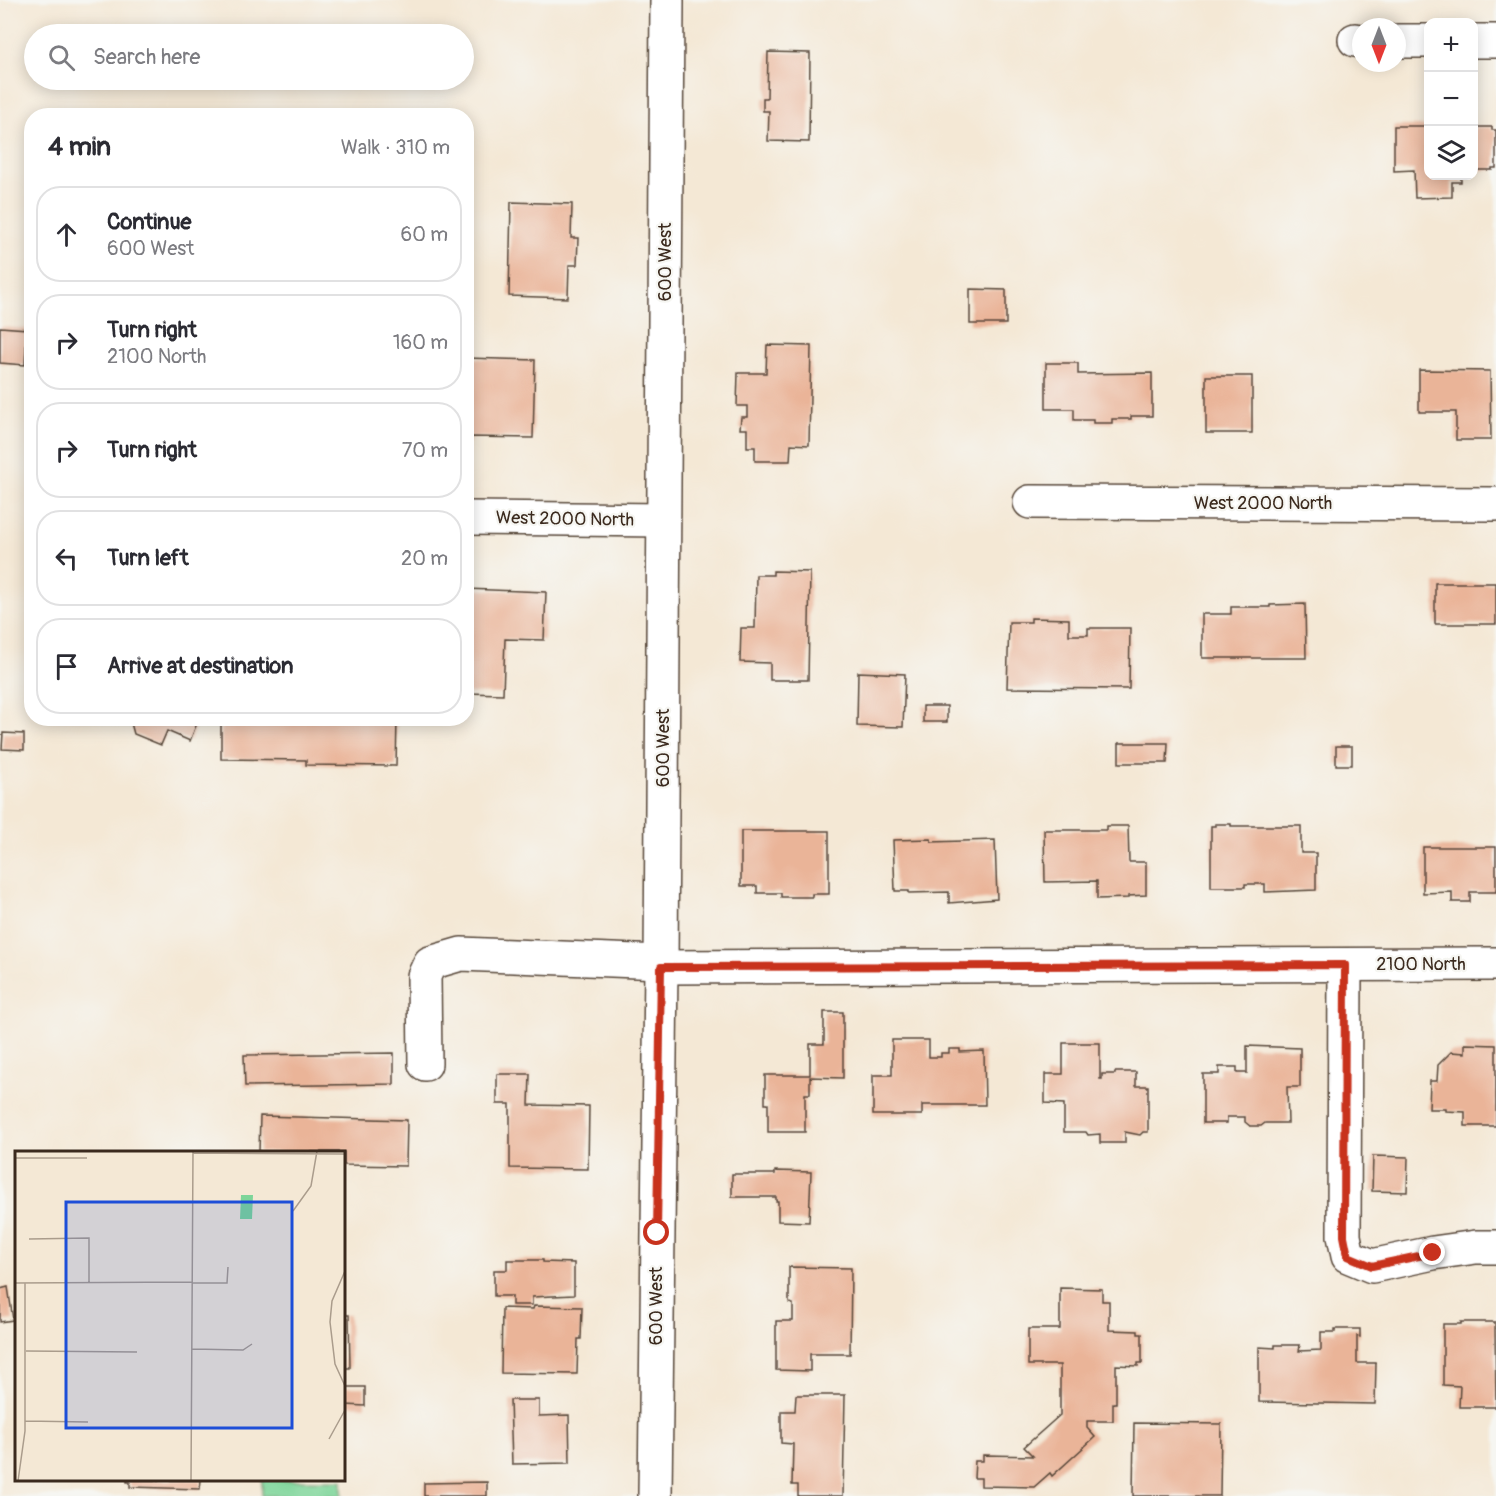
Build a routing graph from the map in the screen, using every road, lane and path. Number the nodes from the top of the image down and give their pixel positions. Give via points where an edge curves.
1 (667, 0) edge
2 (1406, 41) edge
3 (1424, 41) edge
4 (1478, 41) edge
5 (1496, 42) edge
6 (1030, 502) dead end
7 (1496, 504) edge
8 (474, 518) edge
9 (663, 520) junction
10 (661, 964) junction
11 (1496, 964) edge
12 (1345, 965) junction
13 (425, 1064) dead end
14 (1496, 1247) edge
15 (655, 1496) edge

1 - 9 street, 600 West
2 - 3 street
4 - 5 street
6 - 7 street, West 2000 North
8 - 9 street, West 2000 North
9 - 10 street, 600 West
10 - 12 street, 2100 North
10 - 13 street, 2100 North via 461,954 430,963 424,976
10 - 15 street, 600 West
11 - 12 street, 2100 North
12 - 14 street via 1344,1236 1348,1256 1372,1266 1476,1246

